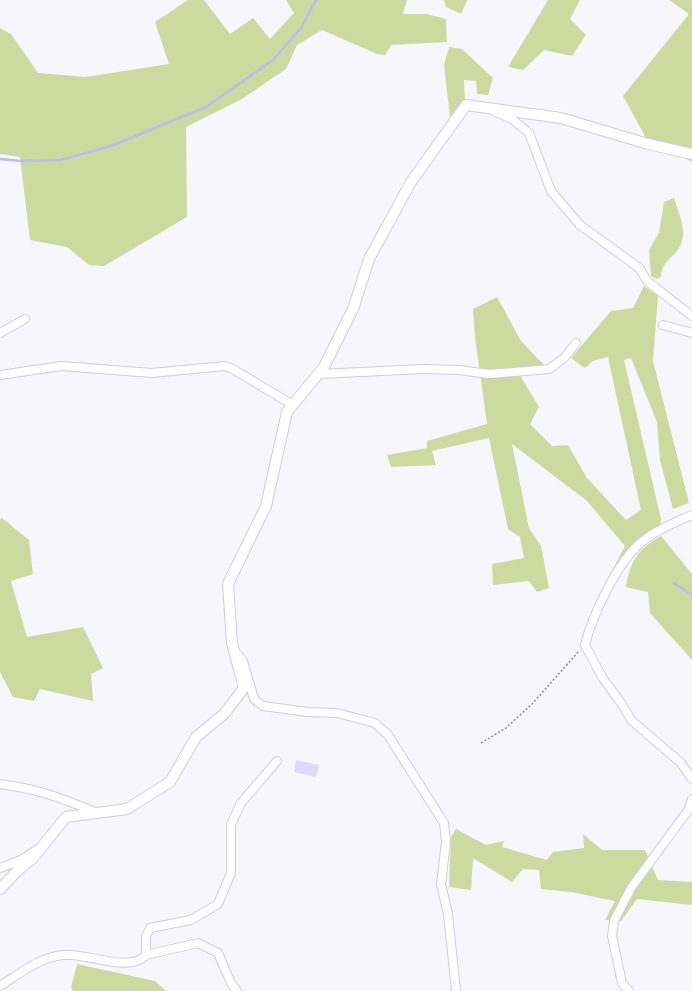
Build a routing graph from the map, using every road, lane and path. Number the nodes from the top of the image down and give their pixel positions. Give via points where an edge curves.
1 (488, 108) junction
2 (692, 154) edge
3 (692, 316) edge
4 (25, 318) dead end
5 (663, 325) dead end
6 (692, 333) edge
7 (0, 334) edge
8 (576, 343) dead end
9 (319, 374) junction
10 (0, 375) edge
11 (293, 405) junction
12 (692, 515) edge
13 (585, 645) junction
14 (234, 650) junction
15 (481, 743) dead end
16 (276, 761) dead end
17 (692, 779) edge
18 (0, 784) edge
19 (692, 799) edge
20 (97, 813) junction
21 (44, 845) junction
22 (0, 868) edge
23 (0, 889) edge
24 (146, 955) junction
25 (0, 986) edge
26 (237, 991) edge
27 (456, 991) edge
28 (629, 991) edge

1 - 2 street via 561,118 648,144
1 - 3 street via 512,119 529,133 551,191 580,225 627,259 648,281
1 - 9 street via 466,105 410,182 369,259 354,309
4 - 7 street
5 - 6 street
8 - 9 street via 564,358 549,369 489,374 423,369
9 - 11 street
10 - 11 street via 61,366 152,373 225,366
11 - 14 street via 287,412 266,506 228,584
12 - 13 street via 657,532 638,545 623,563 601,603
13 - 15 path via 532,704 506,728
13 - 17 street via 602,677 632,721 680,762
14 - 20 street via 244,688 224,714 196,737 170,782 127,809
14 - 27 street via 243,661 254,699 263,706 337,713 375,723 388,735 444,823 446,842 441,884 448,914
16 - 24 street via 241,803 231,825 231,873 218,904 192,920 150,928 146,936
18 - 20 street via 30,788
19 - 28 street via 689,809 631,888 614,921 612,936 622,983
20 - 21 street via 66,817
21 - 22 street via 21,860
21 - 23 street
24 - 25 street via 142,960 123,963 83,955 62,954 35,964
24 - 26 street via 198,943 218,953

